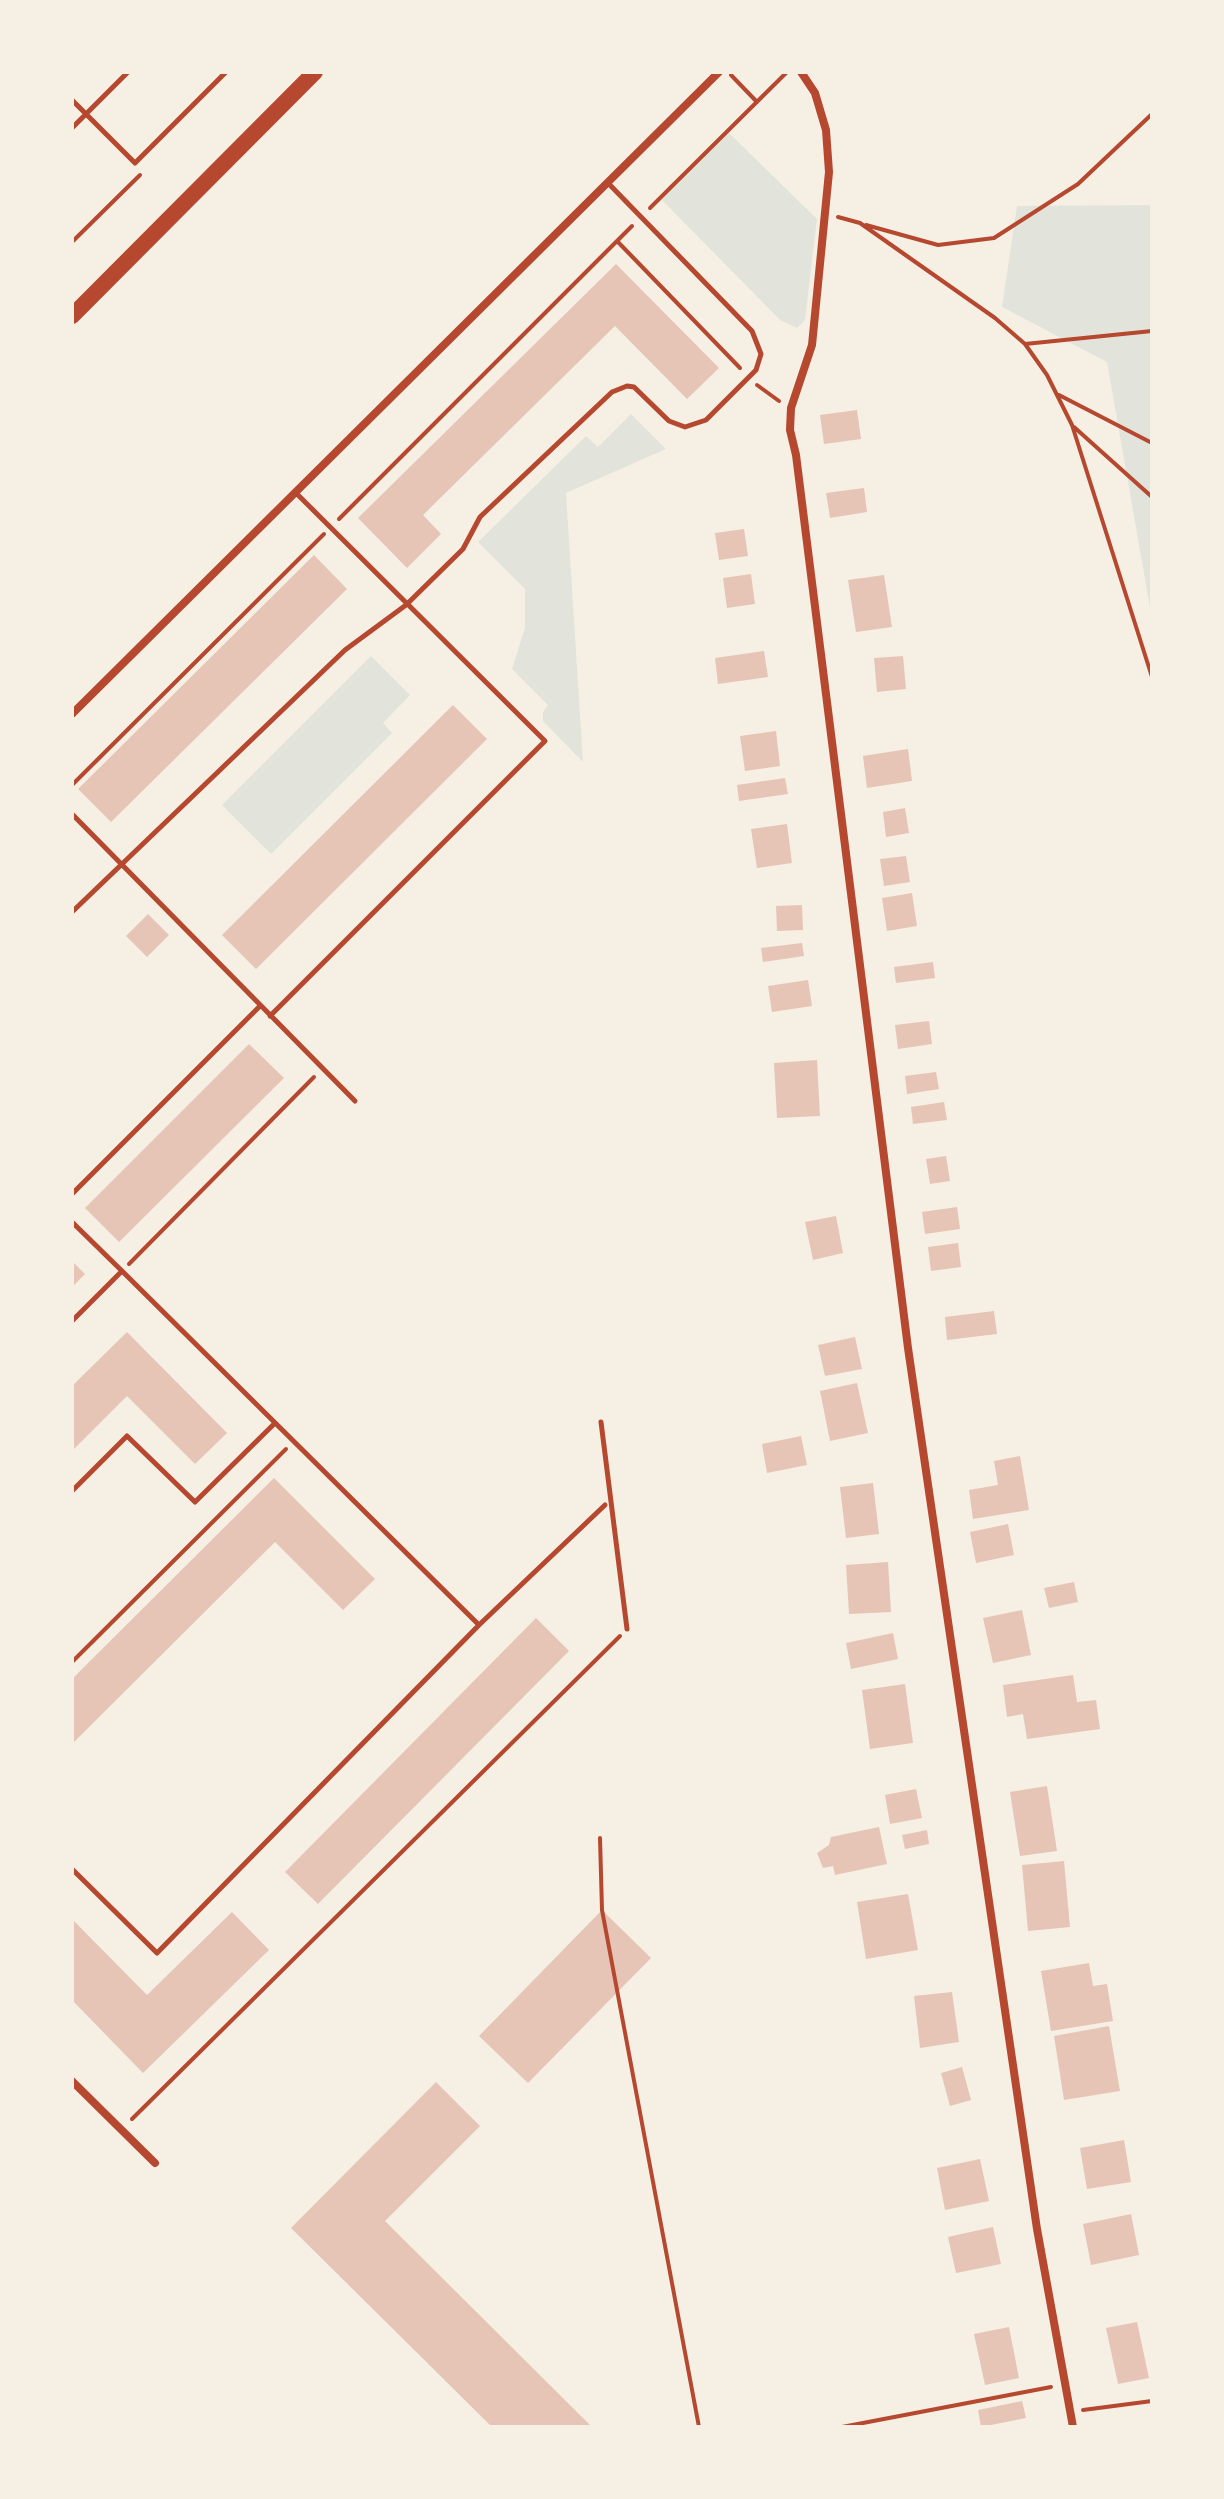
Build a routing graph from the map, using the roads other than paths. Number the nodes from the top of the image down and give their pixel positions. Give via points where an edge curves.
1 (128, 72) edge
2 (226, 72) edge
3 (315, 72) edge
4 (719, 72) edge
5 (801, 72) edge
6 (72, 100) edge
7 (86, 114) junction
8 (72, 128) edge
9 (607, 182) junction
10 (72, 316) edge
11 (295, 492) junction
12 (406, 605) junction
13 (72, 714) edge
14 (72, 814) edge
15 (122, 862) junction
16 (72, 912) edge
17 (260, 1006) junction
18 (270, 1016) junction
19 (355, 1101) dead end
20 (72, 1194) edge
21 (72, 1222) edge
22 (122, 1271) junction
23 (72, 1321) edge
24 (601, 1422) dead end
25 (275, 1423) junction
26 (72, 1491) edge
27 (605, 1505) dead end
28 (479, 1625) junction
29 (627, 1629) road end
30 (72, 1869) edge
31 (72, 2081) edge
32 (155, 2163) dead end
33 (1073, 2427) edge

1 - 7 lane
2 - 7 lane via 135,163
3 - 10 main road
4 - 9 street
5 - 33 street via 815,93 826,130 827,214 812,345 789,420 889,1211 1035,2213
6 - 7 lane
7 - 8 lane
9 - 11 street
9 - 12 lane via 757,337 760,362 706,420 685,427 669,421 634,387 619,387 480,517 463,549
11 - 12 lane
11 - 13 street
12 - 15 lane via 345,650
12 - 18 lane via 545,741
14 - 15 lane
15 - 16 lane
15 - 17 lane
17 - 18 lane
17 - 20 lane
18 - 19 lane
21 - 22 lane
22 - 23 lane
22 - 25 lane
24 - 29 lane
25 - 26 lane via 195,1502 127,1436
25 - 28 lane
27 - 28 lane
28 - 30 lane via 157,1953
31 - 32 street

